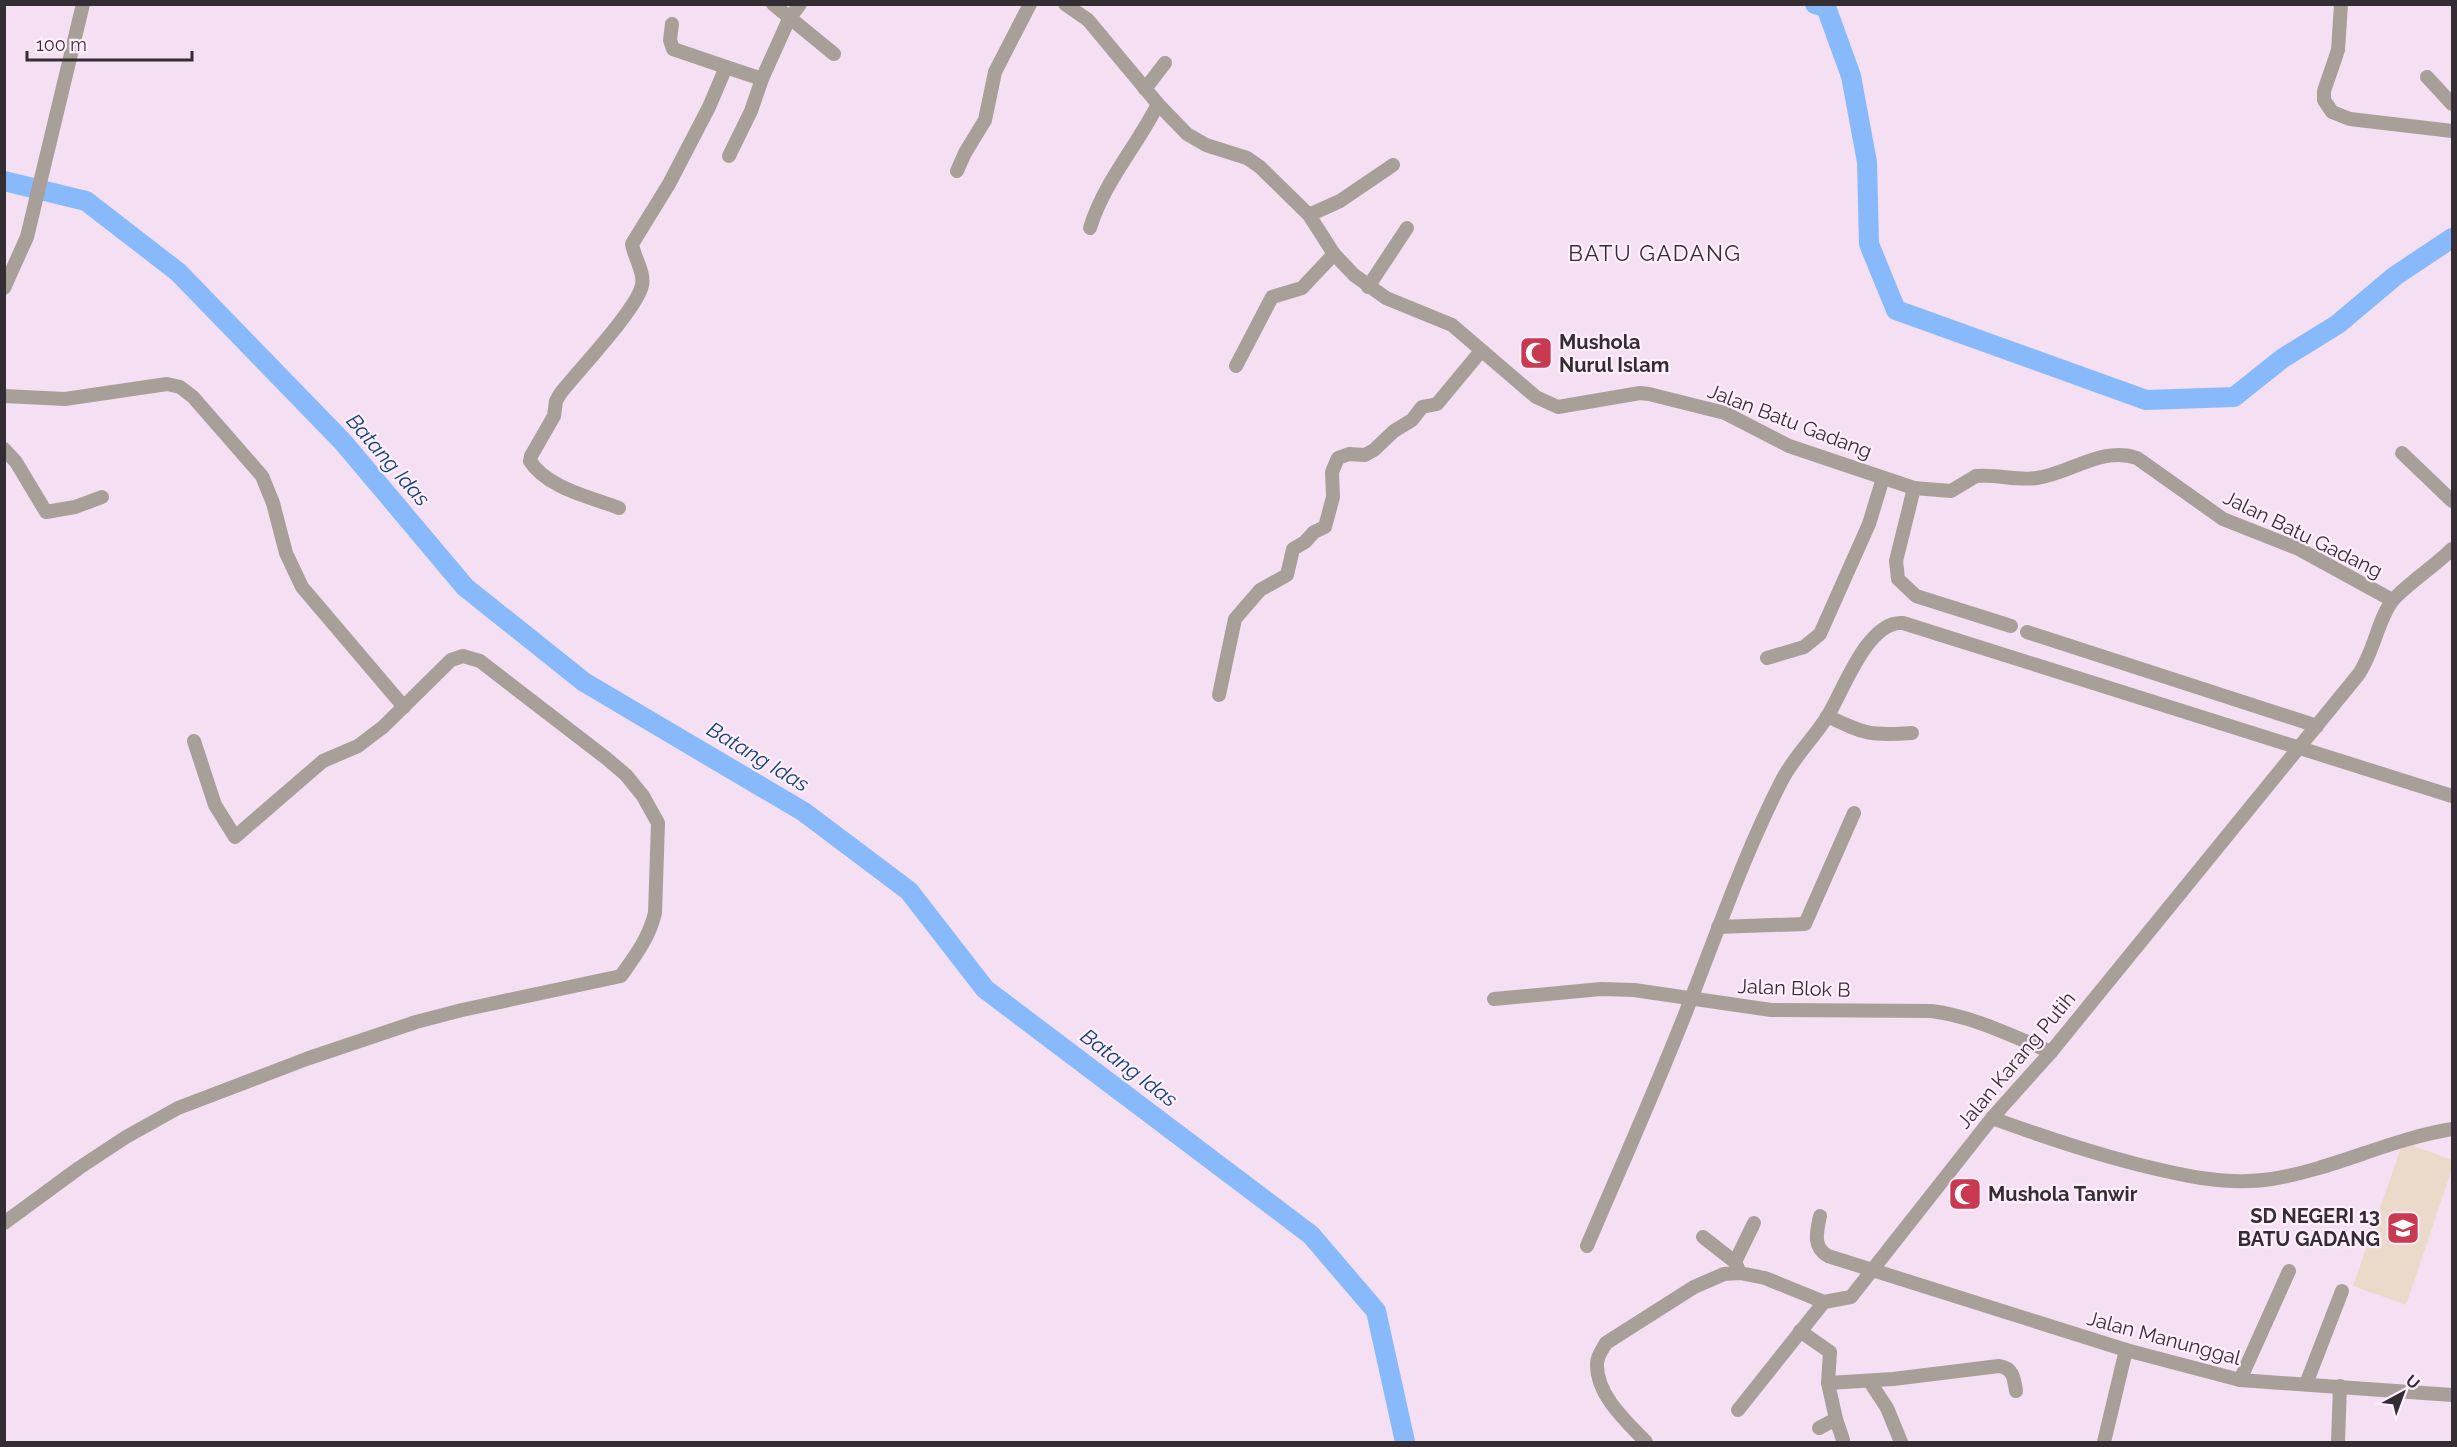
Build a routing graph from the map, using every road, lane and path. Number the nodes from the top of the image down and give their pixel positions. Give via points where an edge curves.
1 (83, 4) edge
2 (773, 4) edge
3 (800, 4) edge
4 (1030, 4) edge
5 (1065, 4) edge
6 (2341, 4) edge
7 (789, 19) junction
8 (672, 24) dead end
9 (834, 54) dead end
10 (1165, 63) dead end
11 (726, 67) junction
12 (2427, 77) dead end
13 (762, 80) junction
14 (1145, 89) junction
15 (1158, 104) junction
16 (2452, 104) edge
17 (2452, 131) edge
18 (729, 156) dead end
19 (1393, 165) dead end
20 (957, 171) dead end
21 (1309, 215) junction
22 (1090, 228) dead end
23 (1407, 228) dead end
24 (1334, 254) junction
25 (1368, 286) junction
26 (4, 288) edge
27 (1481, 351) junction
28 (1236, 366) dead end
29 (4, 396) edge
30 (4, 449) edge
31 (2402, 453) dead end
32 (1883, 478) junction
33 (1914, 488) junction
34 (102, 496) dead end
35 (2452, 501) edge
36 (619, 508) dead end
37 (2452, 549) edge
38 (2392, 600) junction
39 (2011, 626) dead end
40 (2027, 632) dead end
41 (1767, 658) dead end
42 (1219, 695) dead end
43 (404, 707) junction
44 (1827, 716) junction
45 (2317, 726) junction
46 (1912, 733) dead end
47 (194, 741) dead end
48 (2300, 749) junction
49 (2452, 796) edge
50 (1854, 813) dead end
51 (1718, 927) junction
52 (1494, 999) dead end
53 (1691, 999) junction
54 (2051, 1052) junction
55 (1992, 1118) junction
56 (2452, 1129) edge
57 (1820, 1216) dead end
58 (4, 1223) edge
59 (1754, 1223) dead end
60 (1703, 1237) dead end
61 (1587, 1246) dead end
62 (1738, 1267) junction
63 (1874, 1269) junction
64 (2289, 1271) dead end
65 (2342, 1291) dead end
66 (1824, 1302) junction
67 (1800, 1331) junction
68 (2126, 1350) junction
69 (2240, 1380) junction
70 (1870, 1382) junction
71 (1828, 1383) junction
72 (2306, 1384) junction
73 (2340, 1386) junction
74 (2016, 1391) dead end
75 (2452, 1395) edge
76 (1738, 1410) dead end
77 (1836, 1419) junction
78 (1819, 1428) dead end
79 (1844, 1440) dead end
80 (1646, 1443) edge
81 (1901, 1443) edge
82 (2104, 1443) edge
83 (2338, 1443) edge

1 - 26 street via 27,237
2 - 7 street
3 - 7 street
4 - 20 street via 995,72 985,120
5 - 14 street, Jalan Batu Gadang via 1088,20
6 - 17 street via 2338,50 2324,91 2324,100 2332,112 2350,119
7 - 9 street
7 - 13 street
8 - 11 street via 673,49
10 - 14 street
11 - 13 street
11 - 36 street via 674,174 632,244 643,282 640,291 560,394 554,417 530,461 576,495
12 - 16 street
13 - 18 street via 752,111
14 - 15 street, Jalan Batu Gadang
15 - 21 street, Jalan Batu Gadang via 1199,142 1254,163
15 - 22 street via 1140,139 1107,186
19 - 21 street via 1340,201
21 - 24 street, Jalan Batu Gadang
23 - 25 street
24 - 25 street, Jalan Batu Gadang
24 - 28 street via 1298,290 1272,297
25 - 27 street, Jalan Batu Gadang via 1403,306 1443,320
27 - 32 street, Jalan Batu Gadang via 1552,406 1640,393 1661,396 1725,413 1789,446
27 - 42 street via 1437,404 1422,406 1412,420 1369,453 1338,458 1332,472 1333,497 1325,527 1293,549 1287,575 1260,590 1234,619
29 - 43 street via 65,399 167,384 180,387 193,397 262,476 286,554 306,593
30 - 34 street via 46,512 75,507
31 - 35 street
32 - 33 street, Jalan Batu Gadang
32 - 41 street via 1869,524 1820,634 1804,647
33 - 38 street, Jalan Batu Gadang via 1951,491 1982,475 2039,478 2110,454 2128,455 2223,519 2307,553
33 - 39 street via 1896,561 1898,579 1916,596
37 - 38 street, Jalan Karang Putih
38 - 45 street, Jalan Karang Putih via 2369,659
40 - 45 street
43 - 47 street via 358,746 323,761 235,837 215,805
43 - 58 street via 451,660 471,658 480,661 626,775 658,823 655,913 645,942 621,976 416,1022 178,1108 79,1168
44 - 46 street via 1865,733
44 - 48 street via 1867,646 1881,629 1895,622
44 - 51 street via 1782,779
45 - 48 street, Jalan Karang Putih
48 - 49 street
48 - 54 street, Jalan Karang Putih
50 - 51 street via 1805,924
51 - 53 street
52 - 53 street, Jalan Blok B via 1601,989
53 - 54 street, Jalan Blok B via 1771,1010 1952,1013
53 - 61 street
54 - 55 street, Jalan Karang Putih
55 - 56 street via 2075,1148 2176,1174 2235,1181 2309,1171 2398,1141
55 - 63 street, Jalan Karang Putih
57 - 63 street, Jalan Manunggal via 1816,1238 1821,1252
59 - 62 street
60 - 62 street
62 - 66 street
62 - 80 street via 1694,1287 1606,1343 1598,1356 1598,1377 1613,1405
63 - 66 street, Jalan Karang Putih via 1851,1297
63 - 68 street, Jalan Manunggal
64 - 69 street
65 - 72 street
66 - 67 street
67 - 71 street via 1830,1352
67 - 76 street
68 - 69 street, Jalan Manunggal
68 - 82 street
69 - 72 street, Jalan Manunggal
70 - 71 street
70 - 74 street via 1999,1366 2013,1374
70 - 81 street via 1887,1408
71 - 77 street
72 - 73 street, Jalan Manunggal
73 - 75 street, Jalan Manunggal
73 - 83 street
77 - 78 street
77 - 79 street

